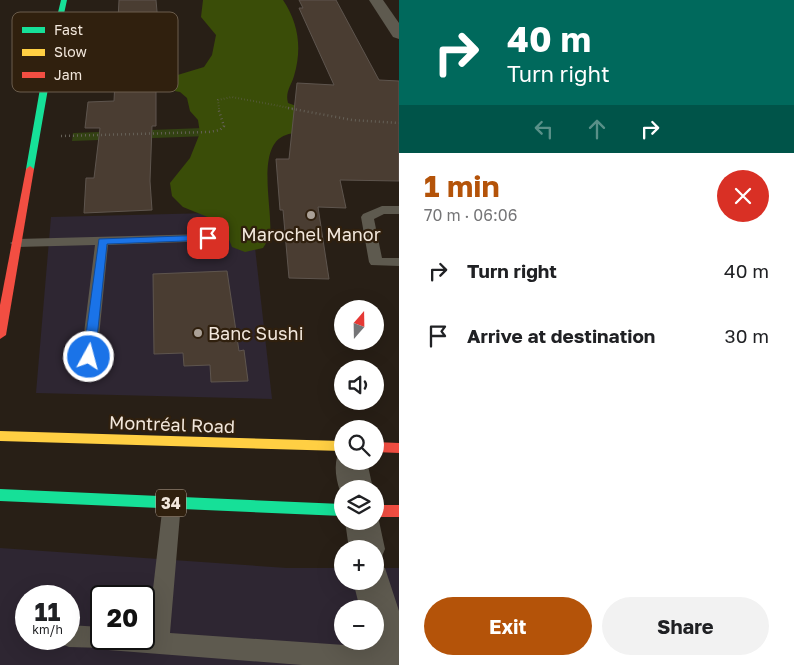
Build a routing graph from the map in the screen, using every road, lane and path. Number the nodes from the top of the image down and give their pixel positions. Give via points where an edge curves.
1 (376, 0) edge
2 (399, 34) edge
3 (43, 92) edge
4 (399, 123) edge
5 (35, 137) junction
6 (399, 210) edge
7 (208, 238) dead end
8 (102, 241) junction
9 (17, 243) junction
10 (399, 262) edge
11 (0, 335) edge
12 (89, 357) dead end
13 (0, 436) edge
14 (334, 446) edge
15 (384, 447) edge
16 (399, 448) edge
17 (0, 495) edge
18 (172, 502) junction
19 (334, 510) edge
20 (384, 511) edge
21 (399, 512) edge
22 (375, 590) edge
23 (155, 643) edge
24 (158, 643) junction
25 (395, 659) edge

1 - 2 street
3 - 5 street
4 - 5 path via 352,120 232,97 218,100 224,126 220,130
5 - 9 street
6 - 10 lane via 382,210 367,217 376,262
7 - 8 lane
8 - 9 lane
8 - 12 lane
9 - 11 street
13 - 14 street, Montréal Road
15 - 16 street
17 - 18 street, 34
18 - 19 street, 34
18 - 24 lane
20 - 21 street
22 - 25 street
23 - 24 lane
24 - 25 lane

